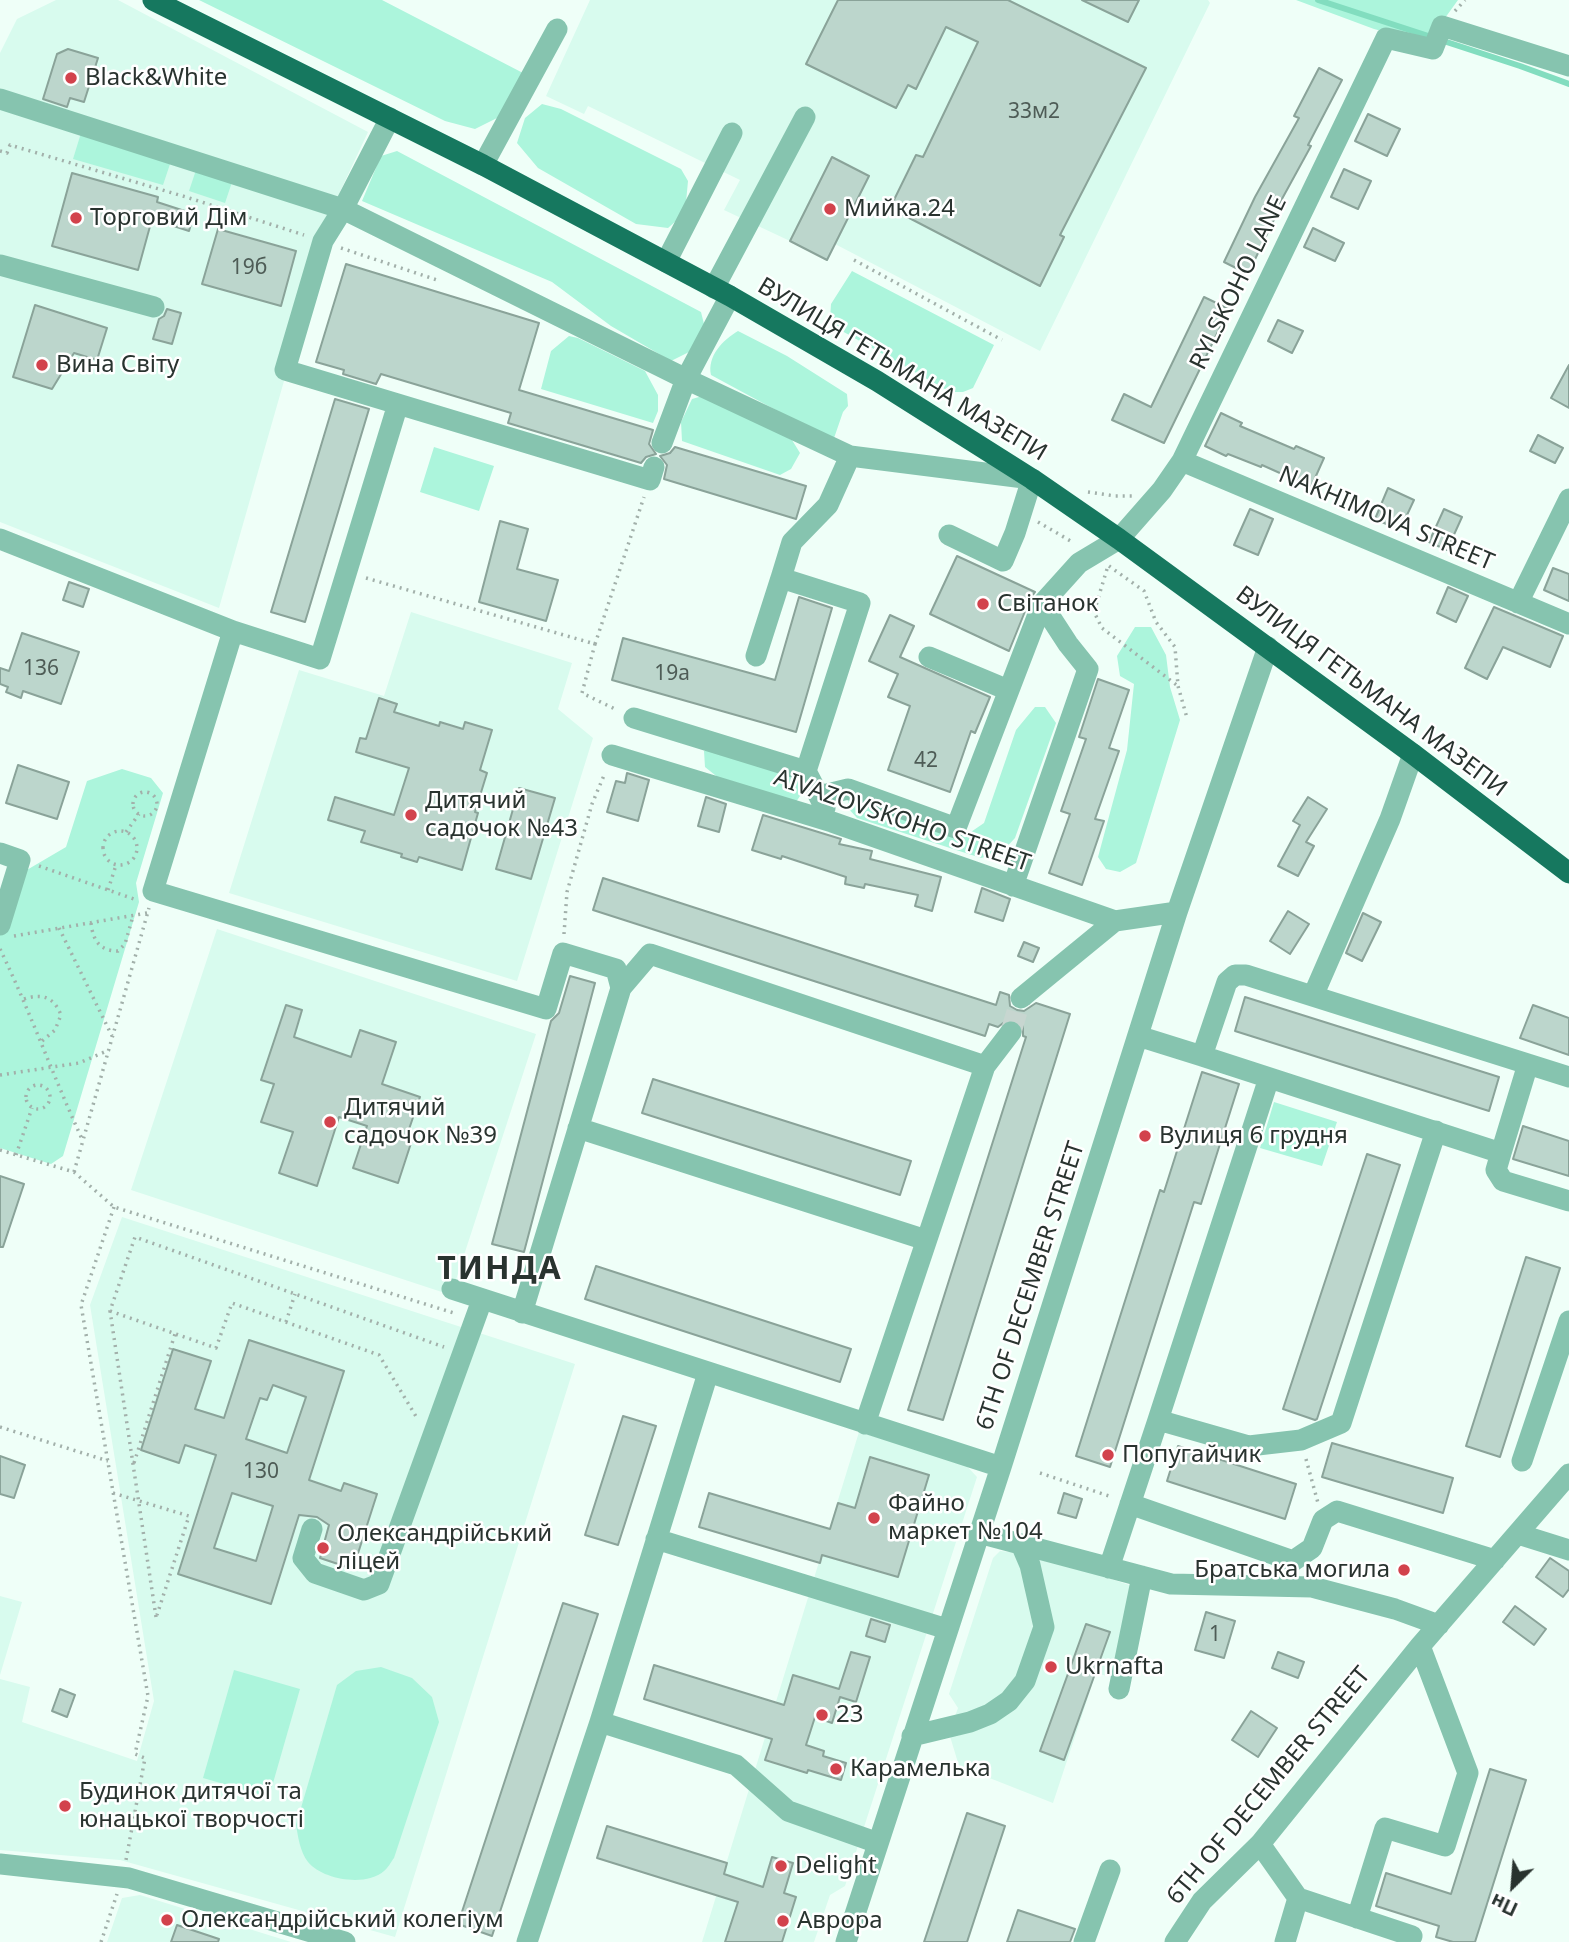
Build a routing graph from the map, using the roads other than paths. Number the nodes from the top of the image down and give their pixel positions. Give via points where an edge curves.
1 (153, 0) edge
2 (556, 29) dead end
3 (1569, 66) edge
4 (0, 99) edge
5 (805, 117) dead end
6 (390, 118) junction
7 (732, 134) dead end
8 (483, 165) junction
9 (343, 209) junction
10 (666, 262) junction
11 (0, 265) edge
12 (722, 292) junction
13 (154, 307) dead end
14 (686, 379) junction
15 (398, 404) junction
16 (662, 443) dead end
17 (850, 456) junction
18 (1182, 461) junction
19 (652, 473) road end
20 (1032, 479) junction
21 (1569, 499) edge
22 (949, 535) dead end
23 (0, 539) edge
24 (1119, 539) junction
25 (781, 578) junction
26 (1518, 603) junction
27 (1042, 604) junction
28 (1569, 624) edge
29 (233, 631) junction
30 (1268, 647) junction
31 (756, 656) dead end
32 (929, 657) dead end
33 (1008, 690) junction
34 (634, 718) road end
35 (1413, 754) junction
36 (612, 755) road end
37 (806, 771) junction
38 (819, 796) junction
39 (832, 822) junction
40 (10, 856) edge
41 (1569, 873) edge
42 (1013, 886) junction
43 (1177, 912) junction
44 (1115, 921) junction
45 (6, 931) edge
46 (621, 988) junction
47 (1313, 996) junction
48 (1021, 998) tunnel mouth
49 (1011, 1032) tunnel mouth
50 (1138, 1036) junction
51 (1202, 1056) junction
52 (1528, 1064) junction
53 (985, 1066) junction
54 (1269, 1077) junction
55 (1569, 1077) edge
56 (578, 1128) junction
57 (1436, 1131) junction
58 (1502, 1153) junction
59 (1569, 1201) edge
60 (926, 1240) junction
61 (453, 1289) dead end
62 (482, 1300) junction
63 (522, 1312) junction
64 (1569, 1321) edge
65 (708, 1373) junction
66 (1158, 1420) junction
67 (865, 1424) junction
68 (1522, 1461) dead end
69 (1001, 1468) junction
70 (1569, 1474) edge
71 (1130, 1504) junction
72 (312, 1529) dead end
73 (979, 1533) junction
74 (1518, 1534) junction
75 (656, 1539) junction
76 (1021, 1544) junction
77 (1569, 1550) edge
78 (1495, 1560) junction
79 (1109, 1568) junction
80 (1142, 1576) junction
81 (1439, 1625) junction
82 (947, 1629) junction
83 (1420, 1646) junction
84 (1119, 1689) dead end
85 (600, 1721) junction
86 (912, 1736) junction
87 (878, 1843) junction
88 (1260, 1843) junction
89 (0, 1864) edge
90 (1110, 1870) dead end
91 (1298, 1898) junction
92 (1357, 1918) junction
93 (1412, 1936) dead end
94 (345, 1942) edge
95 (527, 1942) edge
96 (846, 1942) edge
97 (1084, 1942) edge
98 (1175, 1942) edge
99 (1285, 1942) edge

1 - 6 highway, ВУЛИЦЯ ГЕТЬМАНА МАЗЕПИ
2 - 8 street
3 - 18 street, RYLSKOHO LANE via 1442,26 1433,49 1386,38
4 - 9 street
5 - 12 street
6 - 8 highway, ВУЛИЦЯ ГЕТЬМАНА МАЗЕПИ
6 - 9 street
7 - 10 street
8 - 10 highway, ВУЛИЦЯ ГЕТЬМАНА МАЗЕПИ
9 - 14 street
9 - 15 street via 323,241 285,370
10 - 12 highway, ВУЛИЦЯ ГЕТЬМАНА МАЗЕПИ
11 - 13 street
12 - 14 street
12 - 20 highway, ВУЛИЦЯ ГЕТЬМАНА МАЗЕПИ via 877,381
14 - 16 street
14 - 17 street
15 - 19 street
15 - 29 street via 320,659
17 - 20 street
17 - 25 street via 828,505 792,542
18 - 24 street, RYLSKOHO LANE
18 - 26 street, NAKHIMOVA STREET
20 - 22 street via 1003,561
20 - 24 highway, ВУЛИЦЯ ГЕТЬМАНА МАЗЕПИ
21 - 26 street
23 - 29 street
24 - 27 street, RYLSKOHO LANE via 1101,560 1079,563
24 - 30 highway, ВУЛИЦЯ ГЕТЬМАНА МАЗЕПИ
25 - 31 street
25 - 37 street via 860,603
26 - 28 street, NAKHIMOVA STREET
27 - 33 street
27 - 42 street via 1088,669
29 - 46 street via 151,898 546,1009 563,953 616,969
30 - 35 highway, ВУЛИЦЯ ГЕТЬМАНА МАЗЕПИ
30 - 43 street, 6TH OF DECEMBER STREET
32 - 33 street
33 - 38 street via 956,828 848,789
34 - 37 street
35 - 41 highway, ВУЛИЦЯ ГЕТЬМАНА МАЗЕПИ
35 - 47 street via 1390,819
36 - 39 street, AIVAZOVSKOHO STREET
37 - 38 street
38 - 39 street
39 - 42 street, AIVAZOVSKOHO STREET
40 - 45 street
42 - 44 street, AIVAZOVSKOHO STREET
43 - 44 street, AIVAZOVSKOHO STREET
43 - 50 street, 6TH OF DECEMBER STREET
44 - 48 street
46 - 53 street via 650,954
46 - 56 street
47 - 51 street via 1235,975 1227,982
47 - 52 street
49 - 53 street
50 - 51 street
50 - 69 street, 6TH OF DECEMBER STREET
51 - 54 street
52 - 55 street
52 - 58 street
53 - 60 street
54 - 57 street
54 - 66 street
56 - 60 street
56 - 63 street
57 - 58 street
57 - 66 street via 1341,1423 1301,1440 1249,1446
58 - 59 street via 1496,1170 1503,1181
60 - 67 street
61 - 62 street
62 - 63 street
62 - 72 street via 379,1584 364,1590 315,1573 303,1558
63 - 65 street
64 - 68 street
65 - 67 street
65 - 75 street
66 - 71 street
67 - 69 street
69 - 73 street, 6TH OF DECEMBER STREET
70 - 74 street, 6TH OF DECEMBER STREET
71 - 78 street via 1293,1561 1312,1548 1322,1520 1337,1511
71 - 79 street
73 - 76 street
73 - 82 street, 6TH OF DECEMBER STREET
74 - 77 street
74 - 78 street, 6TH OF DECEMBER STREET
75 - 82 street
75 - 85 street
76 - 79 street
76 - 86 street via 1044,1627 1025,1681 1009,1701 990,1714
78 - 81 street, 6TH OF DECEMBER STREET
79 - 80 street
80 - 81 street via 1171,1584 1312,1587
80 - 84 street
81 - 83 street, 6TH OF DECEMBER STREET
82 - 86 street, 6TH OF DECEMBER STREET
83 - 88 street, 6TH OF DECEMBER STREET
83 - 92 street via 1468,1773 1445,1846 1385,1828
85 - 87 street via 736,1765 788,1811
85 - 95 street
86 - 87 street, 6TH OF DECEMBER STREET
87 - 96 street, 6TH OF DECEMBER STREET
88 - 91 street
88 - 98 street, 6TH OF DECEMBER STREET via 1202,1901
89 - 94 street via 122,1877
90 - 97 street
91 - 92 street
91 - 99 street
92 - 93 street

